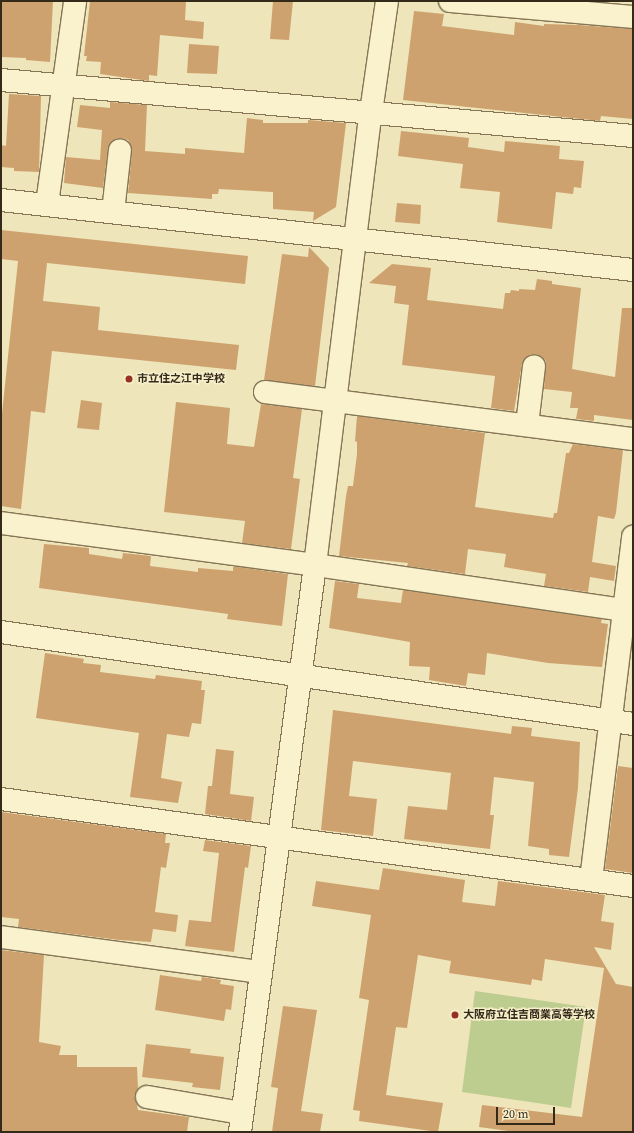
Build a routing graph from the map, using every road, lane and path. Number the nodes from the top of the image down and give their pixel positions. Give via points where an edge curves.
1 (74, 1) edge
2 (387, 1) edge
3 (450, 1) edge
4 (633, 17) edge
5 (1, 80) edge
6 (62, 86) junction
7 (370, 112) junction
8 (633, 136) edge
9 (120, 150) dead end
10 (1, 200) edge
11 (47, 204) junction
12 (113, 212) junction
13 (355, 240) junction
14 (633, 270) edge
15 (534, 366) dead end
16 (265, 392) dead end
17 (335, 401) junction
18 (527, 425) junction
19 (633, 438) edge
20 (1, 526) edge
21 (633, 537) edge
22 (315, 566) junction
23 (629, 611) edge
24 (1, 632) edge
25 (301, 674) junction
26 (610, 720) junction
27 (633, 724) edge
28 (1, 799) edge
29 (279, 838) junction
30 (591, 880) junction
31 (633, 886) edge
32 (1, 937) edge
33 (261, 972) junction
34 (147, 1097) dead end
35 (241, 1122) edge

1 - 6 street
2 - 7 street
3 - 4 street
5 - 6 street
6 - 7 street
6 - 11 street
7 - 8 street
7 - 13 street
9 - 12 street
10 - 11 street
11 - 12 street
12 - 13 street
13 - 14 street
13 - 17 street
15 - 18 street
16 - 17 street
17 - 18 street
17 - 22 street
18 - 19 street
20 - 22 street
21 - 23 street
22 - 23 street
22 - 25 street
23 - 26 street
24 - 25 street
25 - 26 street
25 - 29 street
26 - 27 street
26 - 30 street
28 - 29 street
29 - 30 street
29 - 33 street
30 - 31 street
32 - 33 street
33 - 35 street
34 - 35 street

